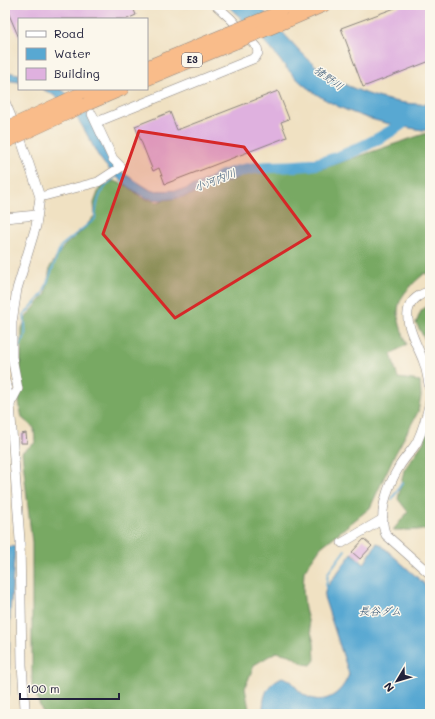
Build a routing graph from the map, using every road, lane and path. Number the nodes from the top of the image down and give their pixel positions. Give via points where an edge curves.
1 (216, 5) edge
2 (296, 5) edge
3 (324, 5) edge
4 (285, 16) junction
5 (232, 38) junction
6 (148, 67) edge
7 (148, 79) edge
8 (93, 90) edge
9 (120, 90) edge
10 (5, 106) edge
11 (88, 109) junction
12 (5, 129) edge
13 (5, 142) edge
14 (40, 197) junction
15 (37, 216) junction
16 (5, 218) edge
17 (430, 291) edge
18 (5, 381) edge
19 (430, 390) edge
20 (430, 401) edge
21 (10, 404) junction
22 (383, 519) junction
23 (342, 543) dead end
24 (430, 574) edge
25 (25, 708) dead end

1 - 11 street via 257,47 258,53 255,58
2 - 4 highway, E3
3 - 4 highway, E3
4 - 5 highway, E3, bridge
5 - 6 highway, E3
5 - 7 highway, E3
8 - 11 highway
9 - 11 highway
10 - 14 street via 22,144
11 - 12 highway, bridge
11 - 13 highway, bridge
11 - 14 street via 113,159 121,167 98,182
14 - 15 street
15 - 16 street
15 - 21 street via 17,288 12,322 12,357 18,389
17 - 19 street via 422,294 407,311 408,325 424,362
18 - 21 street
20 - 22 street via 426,420 416,443 398,468 386,499
21 - 25 street via 20,540
22 - 23 street
22 - 24 street via 386,535

